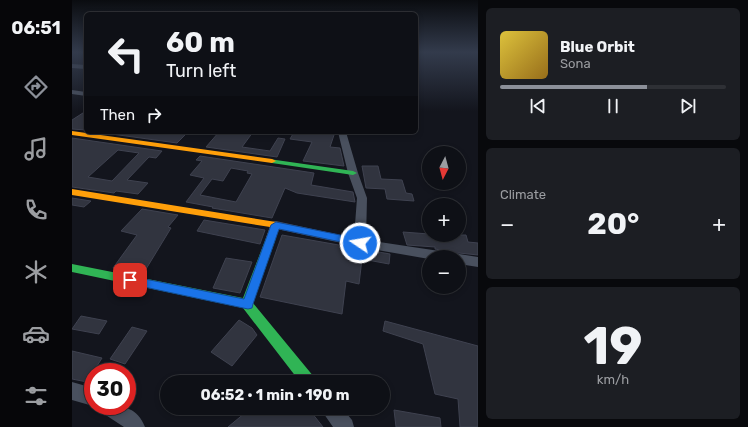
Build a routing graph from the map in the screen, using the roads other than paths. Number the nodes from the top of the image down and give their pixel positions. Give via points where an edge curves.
1 (72, 92) edge
2 (84, 94) edge
3 (72, 133) edge
4 (343, 134) edge
5 (353, 173) junction
6 (72, 192) edge
7 (276, 225) junction
8 (360, 243) junction
9 (422, 253) edge
10 (466, 260) edge
11 (478, 262) edge
12 (72, 268) edge
13 (248, 304) junction
14 (304, 375) edge
15 (72, 390) edge
16 (84, 394) edge
17 (122, 415) edge
18 (336, 415) edge
19 (136, 427) edge
20 (345, 427) edge

1 - 2 street
3 - 5 street
4 - 5 street
5 - 8 street via 362,198
6 - 7 street
7 - 8 street
7 - 13 street
8 - 9 street
10 - 11 street
12 - 13 street
13 - 14 street
15 - 16 street
17 - 19 street
18 - 20 street

